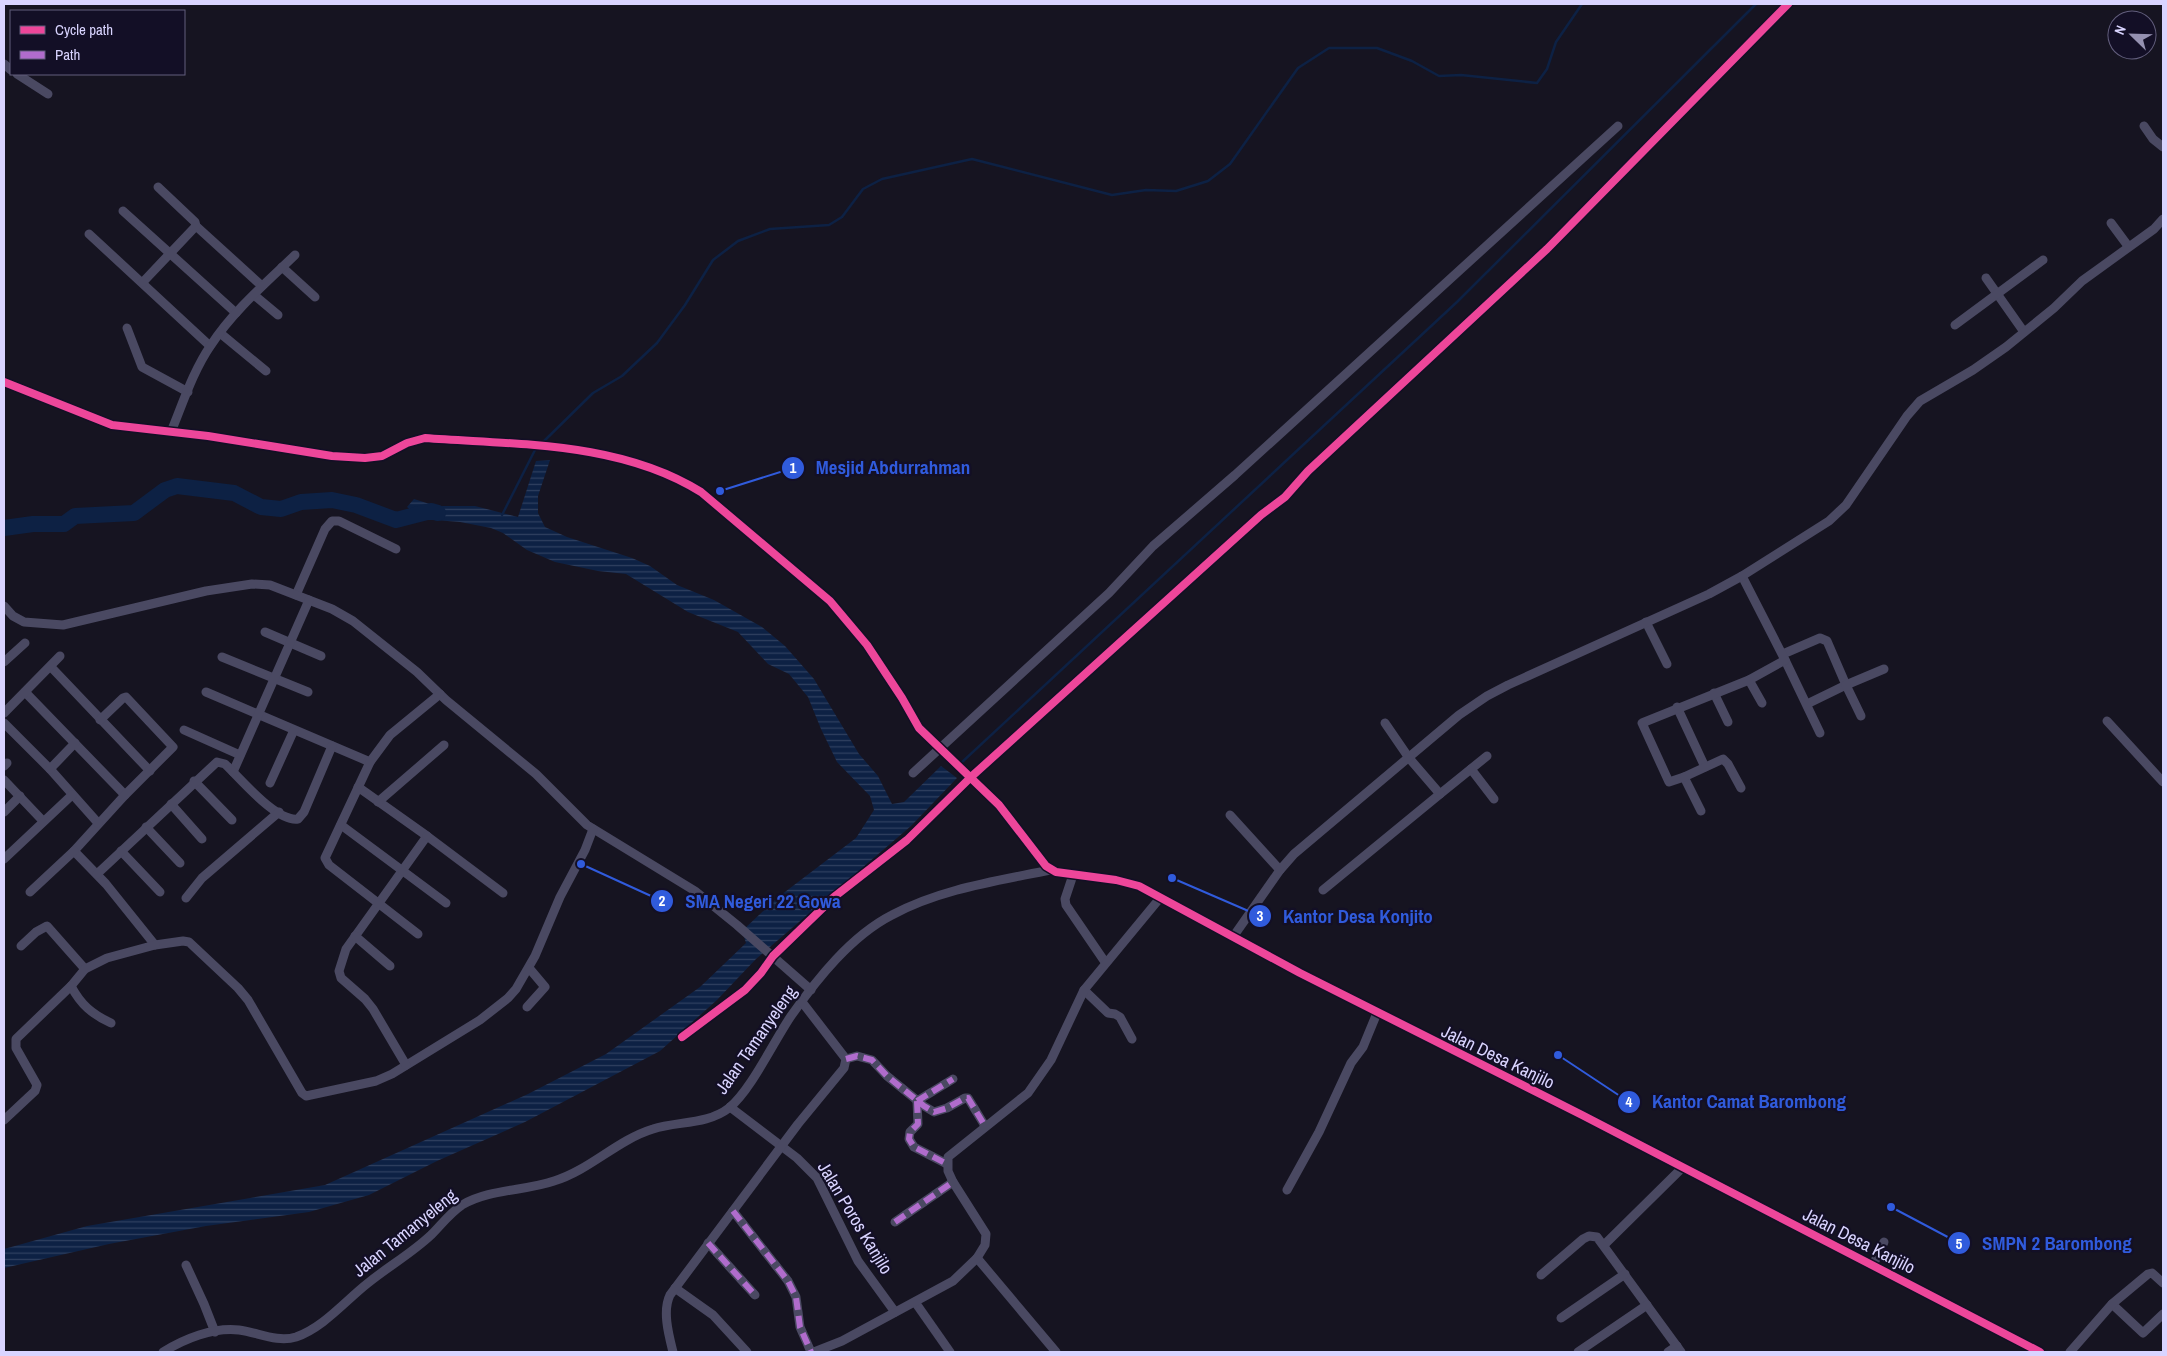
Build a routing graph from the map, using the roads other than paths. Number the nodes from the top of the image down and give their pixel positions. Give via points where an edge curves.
1 (1788, 4) edge
2 (19, 75) edge
3 (48, 94) dead end
4 (1618, 126) dead end
5 (2144, 126) dead end
6 (2163, 147) edge
7 (158, 187) dead end
8 (123, 211) dead end
9 (2163, 219) edge
10 (2111, 223) dead end
11 (196, 226) junction
12 (89, 234) dead end
13 (2128, 246) junction
14 (170, 254) junction
15 (295, 254) dead end
16 (2044, 260) dead end
17 (282, 267) junction
18 (1986, 278) dead end
19 (143, 282) junction
20 (262, 286) junction
21 (1997, 294) junction
22 (254, 295) junction
23 (315, 296) dead end
24 (236, 313) junction
25 (278, 315) dead end
26 (1955, 325) dead end
27 (127, 328) dead end
28 (2024, 332) junction
29 (220, 333) junction
30 (210, 346) junction
31 (266, 371) dead end
32 (4, 382) edge
33 (188, 392) junction
34 (171, 432) junction
35 (396, 549) dead end
36 (1742, 576) junction
37 (296, 595) junction
38 (309, 600) junction
39 (4, 606) edge
40 (1646, 622) junction
41 (265, 632) dead end
42 (290, 642) junction
43 (25, 643) dead end
44 (60, 656) dead end
45 (321, 656) dead end
46 (222, 657) dead end
47 (1784, 657) junction
48 (4, 662) edge
49 (1668, 664) dead end
50 (51, 667) junction
51 (1884, 669) dead end
52 (274, 678) junction
53 (1749, 680) junction
54 (1846, 685) junction
55 (25, 692) junction
56 (206, 692) dead end
57 (308, 692) dead end
58 (1714, 693) junction
59 (440, 694) junction
60 (1762, 703) dead end
61 (1807, 704) junction
62 (1677, 707) junction
63 (4, 713) edge
64 (259, 714) junction
65 (1861, 716) dead end
66 (100, 720) junction
67 (2107, 721) dead end
68 (1728, 722) dead end
69 (4, 723) edge
70 (1385, 723) dead end
71 (184, 730) dead end
72 (294, 730) junction
73 (1820, 733) dead end
74 (75, 743) junction
75 (444, 745) dead end
76 (332, 746) junction
77 (941, 750) junction
78 (240, 756) junction
79 (1487, 756) dead end
80 (1409, 758) junction
81 (370, 762) junction
82 (1705, 767) junction
83 (50, 769) junction
84 (1471, 769) junction
85 (150, 772) junction
86 (233, 772) junction
87 (913, 772) dead end
88 (969, 775) junction
89 (2162, 777) edge
90 (1684, 778) junction
91 (4, 780) edge
92 (194, 782) junction
93 (270, 783) dead end
94 (358, 787) junction
95 (1742, 788) dead end
96 (1440, 794) junction
97 (72, 795) junction
98 (125, 795) junction
99 (20, 796) junction
100 (1494, 799) dead end
101 (378, 802) junction
102 (171, 804) junction
103 (1701, 811) dead end
104 (4, 812) edge
105 (279, 812) junction
106 (1230, 815) dead end
107 (44, 820) junction
108 (232, 820) dead end
109 (98, 823) junction
110 (341, 825) junction
111 (146, 827) junction
112 (593, 829) junction
113 (427, 836) junction
114 (202, 839) dead end
115 (74, 851) junction
116 (121, 851) junction
117 (4, 860) edge
118 (180, 863) dead end
119 (402, 870) junction
120 (1050, 870) junction
121 (1280, 870) junction
122 (97, 874) junction
123 (1073, 875) junction
124 (1323, 890) dead end
125 (30, 892) dead end
126 (160, 892) dead end
127 (503, 893) dead end
128 (186, 898) dead end
129 (1160, 898) junction
130 (446, 903) dead end
131 (378, 904) junction
132 (418, 934) dead end
133 (355, 936) junction
134 (1233, 937) junction
135 (155, 945) junction
136 (21, 946) dead end
137 (771, 954) junction
138 (1105, 962) junction
139 (390, 966) dead end
140 (529, 968) junction
141 (85, 969) junction
142 (71, 986) junction
143 (811, 990) junction
144 (1084, 990) junction
145 (802, 1002) junction
146 (527, 1007) dead end
147 (1377, 1012) junction
148 (111, 1023) dead end
149 (682, 1037) dead end
150 (1132, 1039) dead end
151 (846, 1059) junction
152 (406, 1065) junction
153 (953, 1079) dead end
154 (917, 1101) junction
155 (730, 1107) junction
156 (4, 1120) edge
157 (985, 1126) junction
158 (782, 1146) junction
159 (947, 1164) junction
160 (1682, 1168) junction
161 (953, 1182) junction
162 (1287, 1190) dead end
163 (733, 1211) junction
164 (895, 1222) dead end
165 (1884, 1242) dead end
166 (708, 1244) junction
167 (1604, 1245) junction
168 (978, 1258) junction
169 (186, 1265) dead end
170 (1873, 1265) junction
171 (1625, 1274) junction
172 (1541, 1275) dead end
173 (2163, 1283) edge
174 (675, 1288) junction
175 (755, 1295) dead end
176 (915, 1302) junction
177 (2112, 1304) junction
178 (1647, 1305) junction
179 (895, 1312) junction
180 (2163, 1314) edge
181 (1561, 1318) dead end
182 (215, 1332) junction
183 (1679, 1349) edge
184 (164, 1352) edge
185 (673, 1352) edge
186 (748, 1352) edge
187 (812, 1352) edge
188 (950, 1352) edge
189 (1056, 1352) edge
190 (1578, 1352) edge
191 (1668, 1352) edge
192 (2040, 1352) edge
193 (2070, 1352) edge

1 - 88 street via 1547,249 1308,471 1285,498 1261,514
2 - 3 street
4 - 77 street via 1249,463 1153,546 1109,593
5 - 6 street
7 - 11 street
8 - 14 street
9 - 13 street
10 - 13 street
11 - 14 street
11 - 20 street
12 - 19 street
13 - 28 street
14 - 19 street
14 - 24 street
15 - 17 street
16 - 21 street
17 - 20 street
17 - 23 street
18 - 21 street
19 - 30 street
20 - 22 street
21 - 26 street
21 - 28 street
22 - 24 street
22 - 25 street
24 - 29 street
27 - 33 street via 142,368
28 - 36 street via 1914,407 1835,517
29 - 30 street
29 - 31 street
30 - 33 street
32 - 34 street via 112,425
33 - 34 street
34 - 77 street via 365,458 382,456 407,442 425,438 559,448 598,452 673,477 701,492 830,601 867,645 920,728
35 - 37 street via 339,521 332,521 325,529
36 - 40 street
36 - 47 street
37 - 38 street
37 - 39 street via 270,585 238,585 63,625 24,622
38 - 42 street
38 - 59 street via 353,621
40 - 49 street
40 - 80 street via 1487,696 1459,715
41 - 42 street
42 - 45 street
42 - 52 street
43 - 48 street
44 - 50 street
46 - 52 street
47 - 53 street
47 - 54 street via 1825,638
47 - 61 street
50 - 55 street
50 - 66 street
51 - 54 street
52 - 57 street
52 - 64 street
53 - 58 street
53 - 60 street
54 - 61 street
54 - 65 street
55 - 63 street
55 - 74 street
56 - 64 street
58 - 62 street
58 - 68 street
59 - 81 street via 390,735
59 - 112 street via 524,763
61 - 73 street
62 - 82 street
62 - 90 street via 1644,721 1642,725 1668,781
64 - 72 street
64 - 78 street
66 - 85 street
66 - 85 street via 123,698 128,698 172,745
67 - 89 street
69 - 83 street
70 - 80 street
71 - 78 street
72 - 76 street
72 - 93 street
74 - 83 street
74 - 98 street
75 - 101 street
76 - 81 street
76 - 105 street via 300,817 292,819
77 - 87 street
77 - 88 street
78 - 86 street
79 - 84 street
80 - 96 street
80 - 121 street via 1308,841
81 - 94 street
82 - 90 street
82 - 95 street via 1724,759
83 - 97 street
84 - 96 street
84 - 100 street
85 - 98 street
86 - 92 street via 219,762 213,763
86 - 105 street
88 - 120 street via 999,805
88 - 137 street via 907,840 841,891
90 - 103 street
91 - 99 street
92 - 102 street
92 - 108 street
94 - 101 street
94 - 110 street
96 - 124 street
97 - 107 street
97 - 109 street
98 - 109 street
99 - 104 street
99 - 107 street
101 - 113 street
102 - 111 street
102 - 114 street
105 - 128 street via 202,878
106 - 121 street
107 - 117 street
109 - 115 street
110 - 119 street
110 - 131 street via 325,860
111 - 116 street
111 - 118 street
112 - 137 street via 695,891
112 - 140 street
113 - 119 street
113 - 127 street
115 - 122 street
115 - 125 street
116 - 122 street
116 - 126 street
119 - 130 street
119 - 131 street
120 - 123 street, Jalan Desa Kanjilo
120 - 143 street, Jalan Tamanyeleng via 946,893 892,914 856,941
121 - 134 street
122 - 135 street
123 - 129 street, Jalan Desa Kanjilo via 1124,881
123 - 138 street via 1065,902
129 - 134 street, Jalan Desa Kanjilo
129 - 138 street
131 - 132 street
131 - 133 street
133 - 139 street
133 - 152 street via 344,954 339,976 370,1005
134 - 147 street, Jalan Desa Kanjilo
135 - 141 street via 107,958
135 - 152 street via 189,942 238,988 304,1095 376,1081
136 - 141 street via 47,926
137 - 143 street
137 - 149 street via 758,977 745,990
138 - 144 street
140 - 146 street via 545,987
140 - 152 street via 516,989 480,1020
141 - 142 street
142 - 148 street via 82,1005
142 - 156 street via 16,1039 16,1048 37,1085 35,1091
143 - 145 street, Jalan Tamanyeleng
144 - 150 street via 1108,1013 1120,1017
144 - 157 street via 1036,1085
145 - 151 street
145 - 155 street, Jalan Tamanyeleng via 749,1084
147 - 160 street, Jalan Desa Kanjilo via 1582,1114
147 - 162 street via 1363,1047 1351,1063
151 - 154 street via 857,1056 872,1060
151 - 158 street via 844,1068
153 - 154 street
154 - 157 street via 936,1112 968,1098
154 - 159 street via 918,1124 910,1132 909,1139 914,1147
155 - 158 street, Jalan Poros Kanjilo
155 - 182 street, Jalan Tamanyeleng via 695,1122 655,1128 639,1134 555,1181 487,1196 461,1206 420,1244 302,1334 286,1339 236,1329
157 - 159 street via 953,1151
158 - 163 street
158 - 179 street, Jalan Poros Kanjilo via 816,1178 858,1261
159 - 161 street
160 - 167 street
160 - 170 street, Jalan Desa Kanjilo
161 - 164 street, Jalan Poros Kanjilo
161 - 168 street via 986,1234 985,1245
163 - 166 street
163 - 187 street via 788,1281 796,1297 800,1327
165 - 170 street
166 - 174 street
166 - 175 street
167 - 171 street
167 - 172 street via 1597,1237 1588,1236
168 - 176 street via 953,1281
168 - 189 street
169 - 182 street
170 - 192 street, Jalan Desa Kanjilo
171 - 178 street
171 - 181 street
173 - 177 street via 2152,1273 2148,1274
174 - 185 street via 666,1303
174 - 186 street via 713,1316
176 - 179 street
176 - 188 street
177 - 180 street via 2142,1333
177 - 193 street
178 - 183 street
178 - 190 street
179 - 187 street via 842,1341
182 - 184 street, Jalan Tamanyeleng via 193,1337
183 - 191 street

